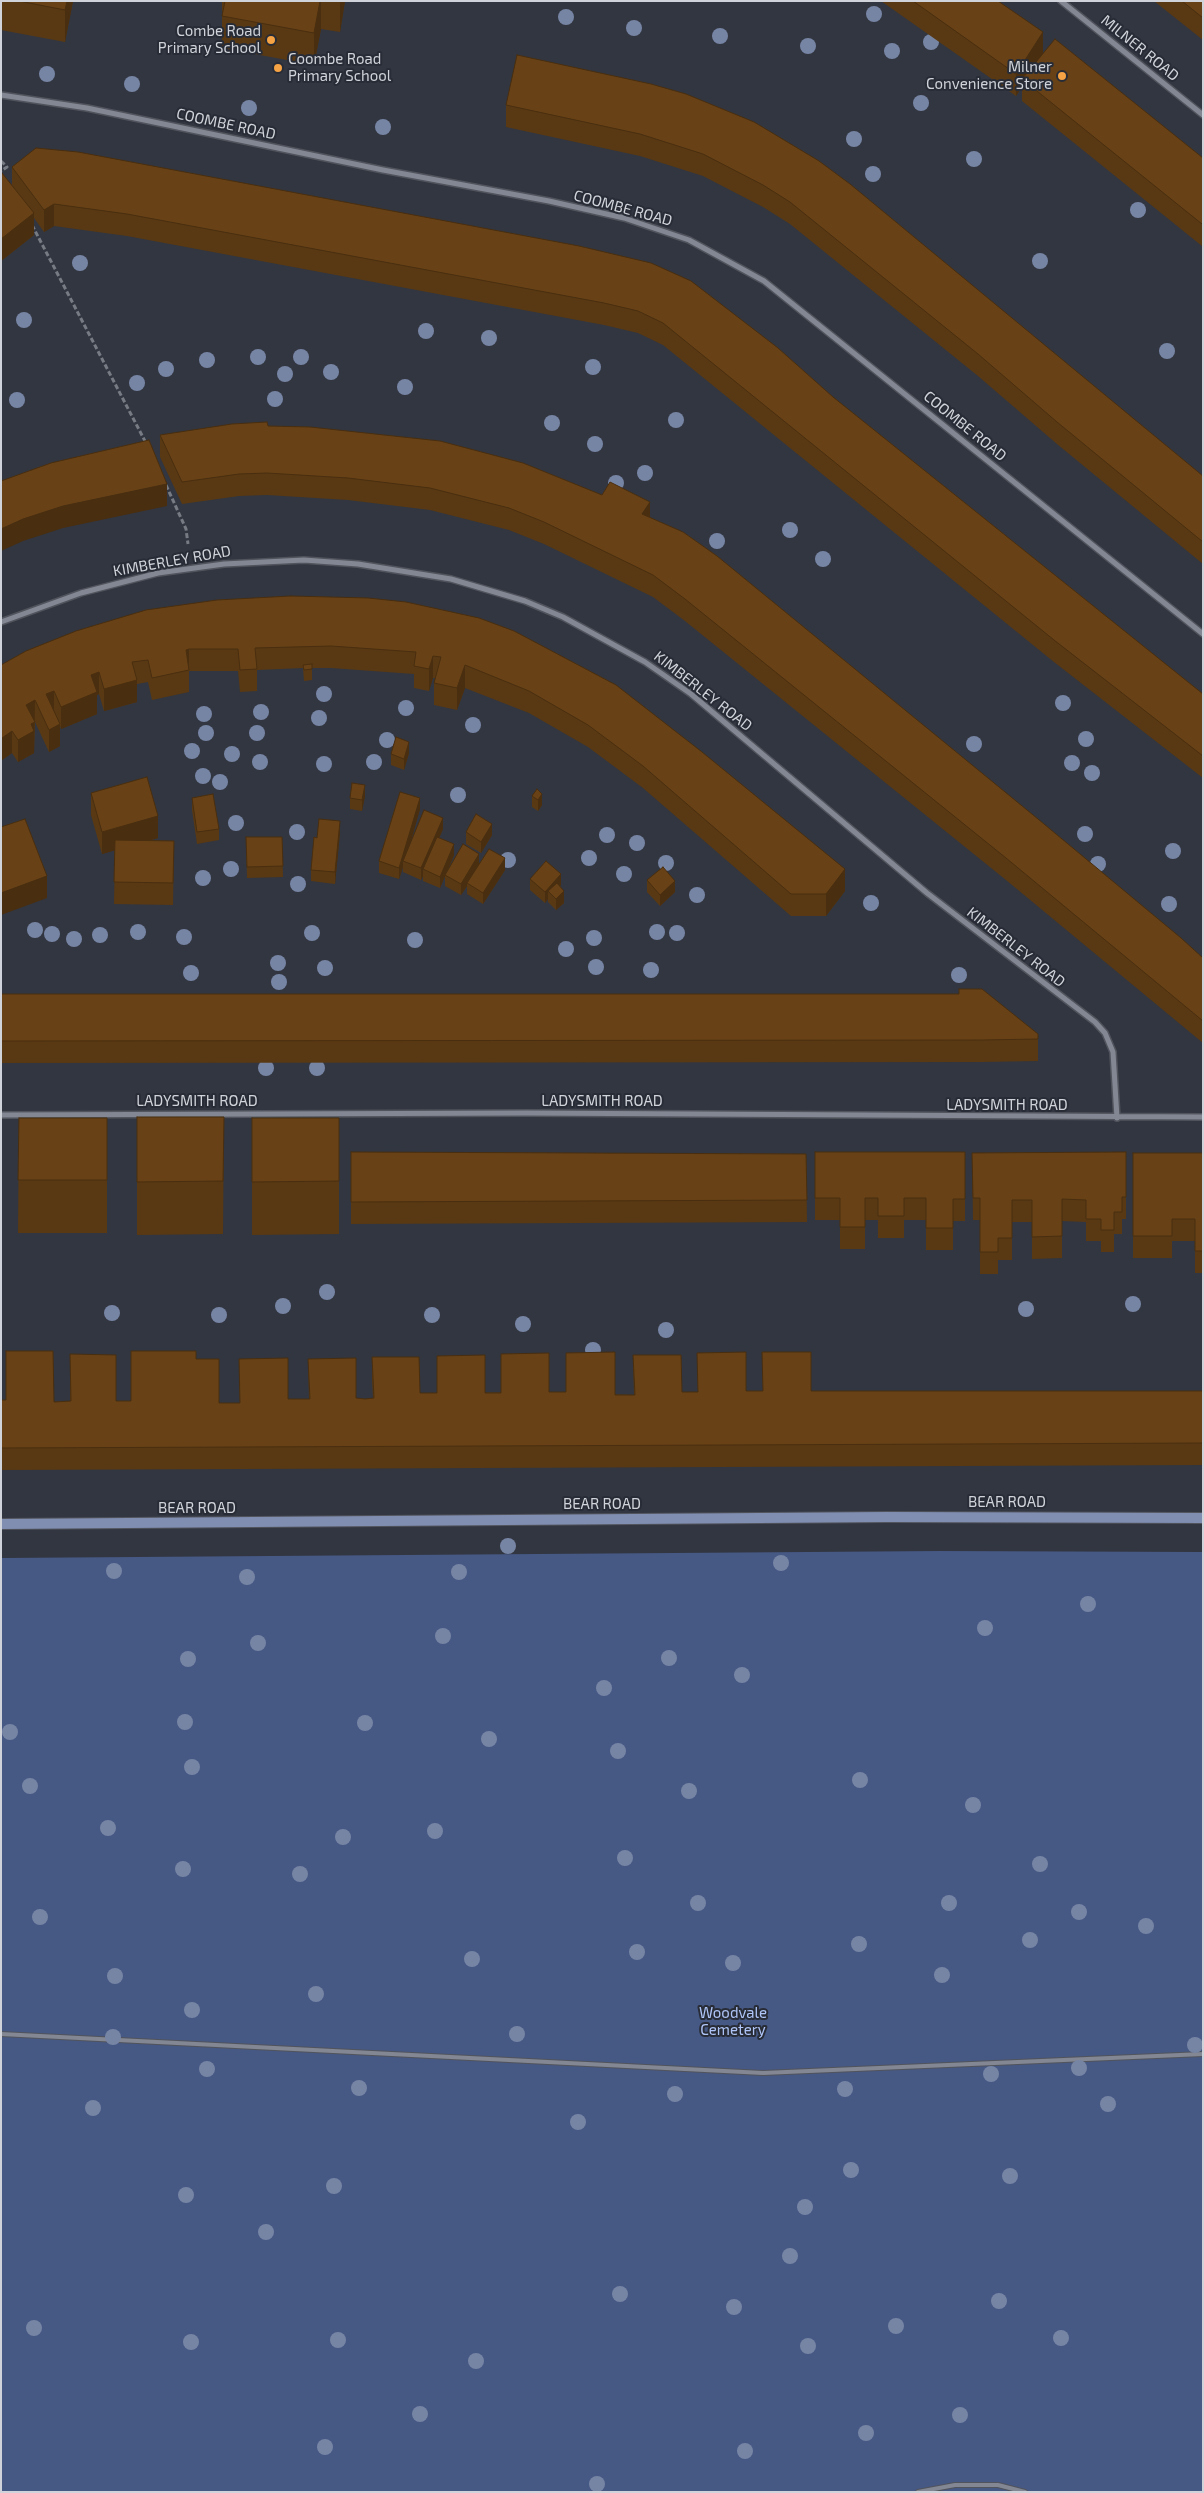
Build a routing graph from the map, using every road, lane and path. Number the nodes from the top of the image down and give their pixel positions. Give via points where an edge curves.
1 (1061, 1) edge
2 (1, 95) edge
3 (1203, 115) edge
4 (1, 161) edge
5 (1, 170) edge
6 (28, 219) edge
7 (150, 452) edge
8 (162, 477) edge
9 (193, 567) junction
10 (1, 622) edge
11 (1203, 634) edge
12 (1, 1115) edge
13 (1117, 1118) junction
14 (1203, 1118) edge
15 (1203, 1518) edge
16 (1, 1524) edge
17 (1, 2034) edge
18 (1203, 2054) edge
19 (918, 2492) edge
20 (1025, 2492) edge

1 - 3 street, MILNER ROAD
2 - 11 street, COOMBE ROAD via 123,115 548,201 624,218 689,240 772,287
4 - 5 path via 8,166
6 - 7 path
8 - 9 path via 186,529
9 - 10 street, KIMBERLEY ROAD via 108,585 54,601
9 - 13 street, KIMBERLEY ROAD via 304,560 358,564 451,579 525,601 563,617 645,662 691,694 927,893 1095,1022 1105,1033 1113,1052
12 - 13 street, LADYSMITH ROAD via 571,1113
13 - 14 street, LADYSMITH ROAD
15 - 16 street, BEAR ROAD via 877,1517
17 - 18 lane via 763,2073
19 - 20 lane via 955,2485 998,2484

